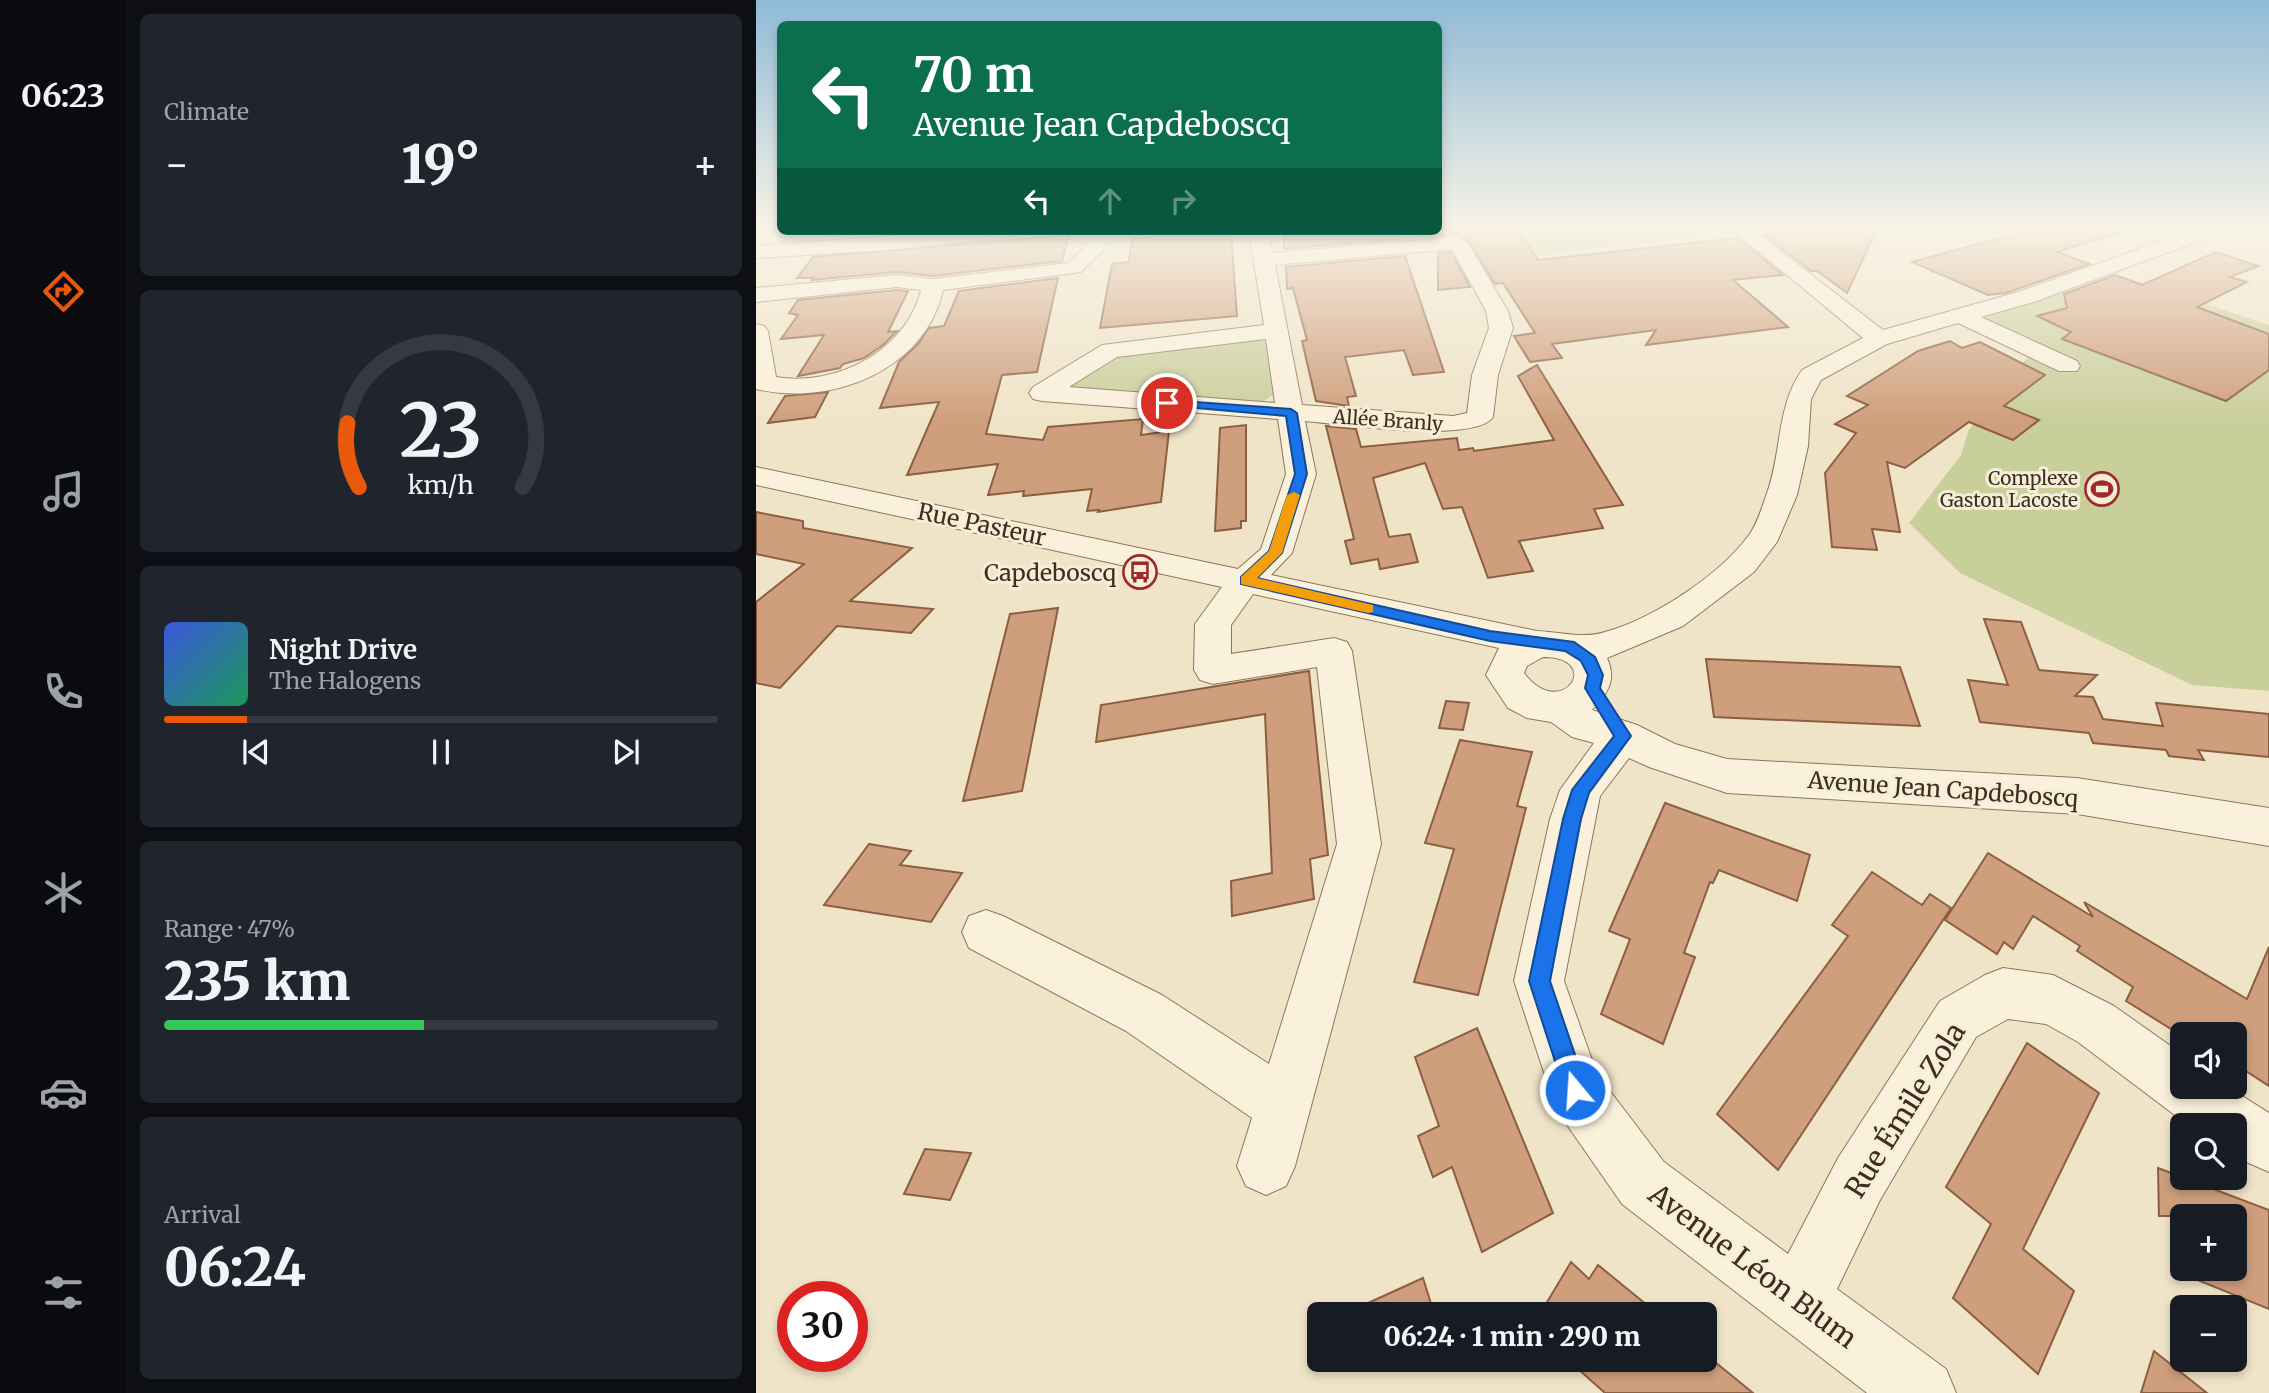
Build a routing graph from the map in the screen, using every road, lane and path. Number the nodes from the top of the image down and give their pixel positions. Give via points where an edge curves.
1 (796, 291) edge
2 (933, 291) edge
3 (1270, 291) edge
4 (1486, 291) edge
5 (1819, 291) edge
6 (2042, 291) edge
7 (756, 295) edge
8 (1961, 316) junction
9 (756, 331) edge
10 (1277, 331) junction
11 (1879, 339) junction
12 (2068, 366) dead end
13 (1291, 413) junction
14 (756, 476) edge
15 (1246, 580) junction
16 (1412, 619) junction
17 (1537, 644) junction
18 (1593, 663) junction
19 (1505, 675) junction
20 (1559, 708) junction
21 (1623, 736) junction
22 (2269, 827) edge
23 (986, 932) dead end
24 (1283, 1106) junction
25 (2218, 1113) edge
26 (2247, 1132) edge
27 (2269, 1144) edge
28 (1266, 1166) dead end
29 (1798, 1300) junction
30 (1922, 1393) edge

1 - 7 street
2 - 9 street via 917,327 879,364 842,381 795,387 764,383
3 - 10 street
4 - 13 street, Allée Branly via 1501,328 1485,375 1480,417 1453,424
5 - 11 street
6 - 8 street
8 - 11 street
8 - 12 street
10 - 13 street
10 - 13 street via 1111,350 1042,393
11 - 18 street via 1811,375 1802,386 1782,495 1766,535 1742,565 1671,618
13 - 15 street via 1301,474 1276,553
14 - 15 street, Rue Pasteur
15 - 16 street, Rue Pasteur
15 - 24 street via 1213,624 1213,670 1334,651 1360,844
16 - 17 street, Rue Pasteur
16 - 19 street, Rue Pasteur via 1480,653
17 - 18 street via 1569,646
17 - 19 street via 1511,658
18 - 20 street via 1579,701
18 - 21 street
19 - 20 street via 1513,694 1535,706
20 - 21 street, Avenue Jean Capdeboscq via 1586,726
21 - 22 street, Avenue Jean Capdeboscq via 1663,756 1727,776 2077,796
21 - 29 street, Avenue Léon Blum via 1581,790 1539,981 1575,1090 1643,1183
23 - 24 street via 1144,1013
24 - 28 street
25 - 29 street, Rue Émile Zola via 2096,1024 2053,1000 2003,993 1958,1019 1859,1179
26 - 27 street, Rue Émile Zola
29 - 30 street, Avenue Léon Blum

